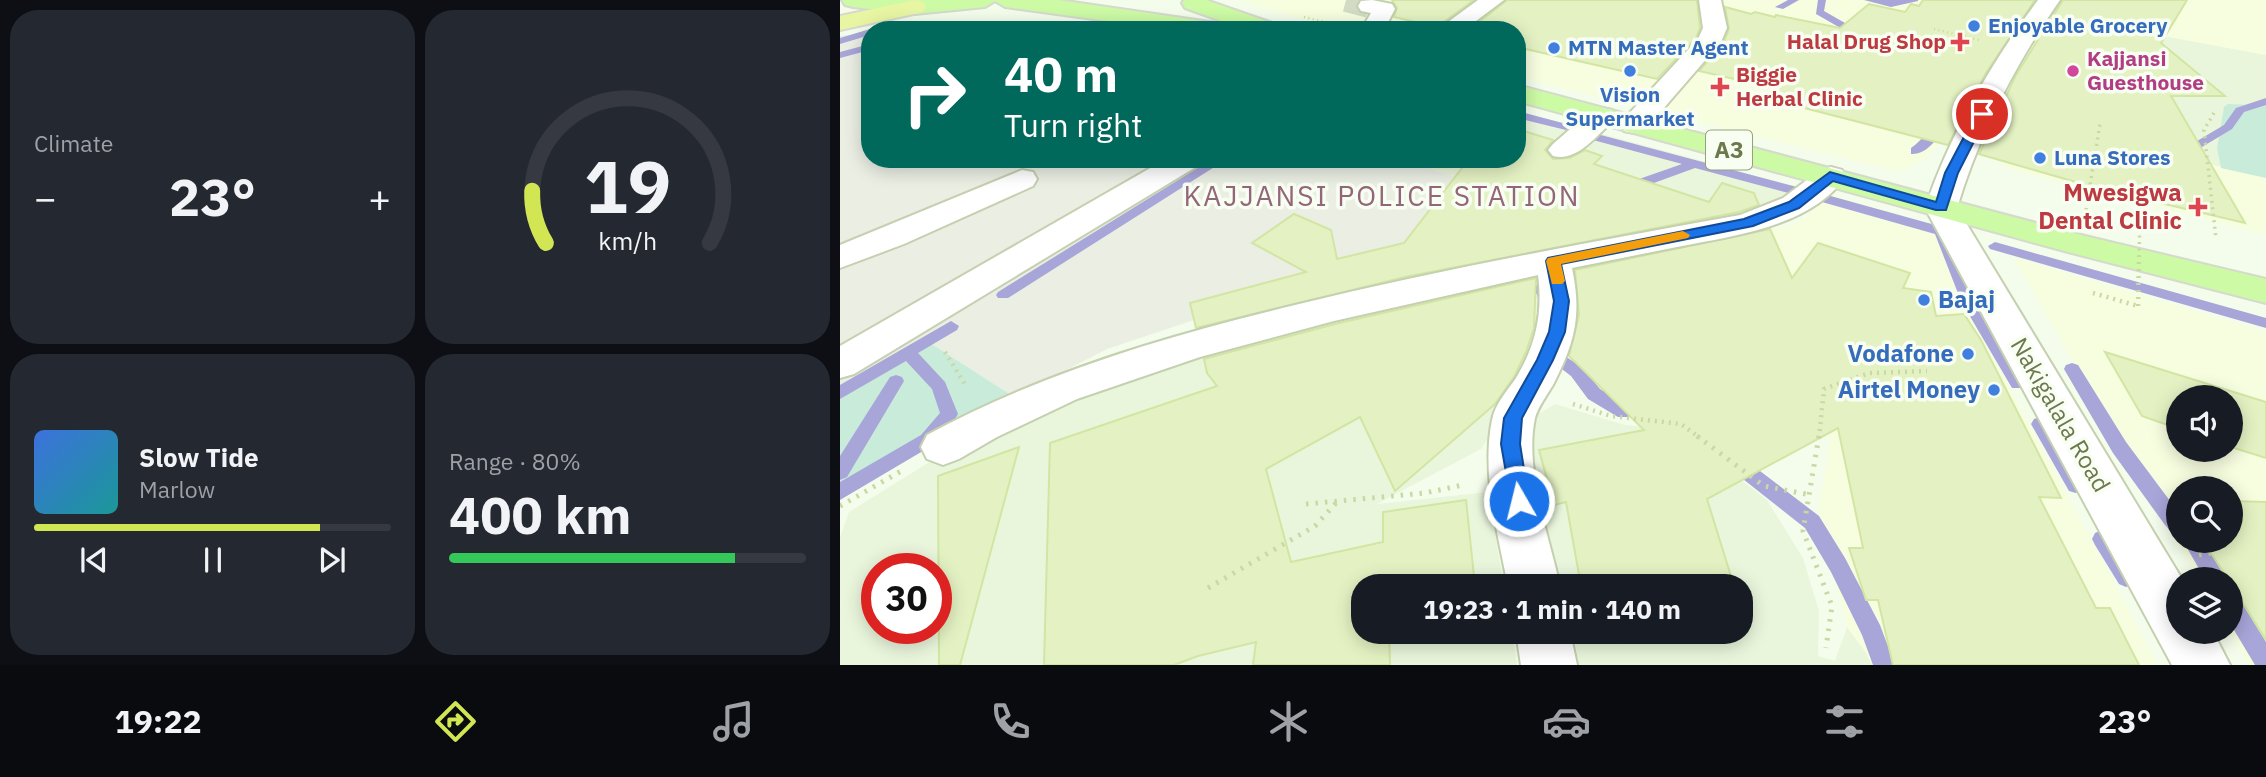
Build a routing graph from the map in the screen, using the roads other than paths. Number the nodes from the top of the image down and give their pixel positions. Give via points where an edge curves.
1 (853, 0) edge
2 (985, 0) edge
3 (1005, 0) edge
4 (1185, 0) edge
5 (1493, 0) edge
6 (1710, 0) edge
7 (2049, 0) edge
8 (1388, 4) edge
9 (915, 7) junction
10 (1162, 21) edge
11 (1244, 21) edge
12 (1378, 21) edge
13 (1462, 21) edge
14 (840, 23) edge
15 (1526, 95) edge
16 (1602, 116) junction
17 (1634, 125) junction
18 (1563, 150) dead end
19 (1173, 168) edge
20 (1830, 176) junction
21 (1022, 179) dead end
22 (1941, 208) junction
23 (840, 257) edge
24 (1553, 261) junction
25 (2266, 291) edge
26 (840, 364) edge
27 (943, 447) road end
28 (1532, 574) edge
29 (2166, 601) edge
30 (1545, 644) edge
31 (2190, 644) edge
32 (1549, 665) edge
33 (2202, 665) edge

1 - 9 main road
2 - 9 main road
3 - 10 main road
4 - 11 main road
5 - 13 street
6 - 17 street via 1715,28 1709,42
7 - 22 street via 2013,50 1952,173
8 - 12 street
9 - 14 highway
15 - 16 main road, A3
16 - 17 main road, A3
16 - 18 street
17 - 20 main road, A3
19 - 26 street
20 - 22 main road, A3
20 - 24 street via 1794,205 1748,223
21 - 23 street
22 - 25 main road, A3
22 - 29 street, Nakigalala Road
24 - 27 street via 1365,299 1218,337 1100,374 988,421
24 - 28 street via 1561,301 1557,332 1513,418 1510,444
30 - 32 street
31 - 33 street

